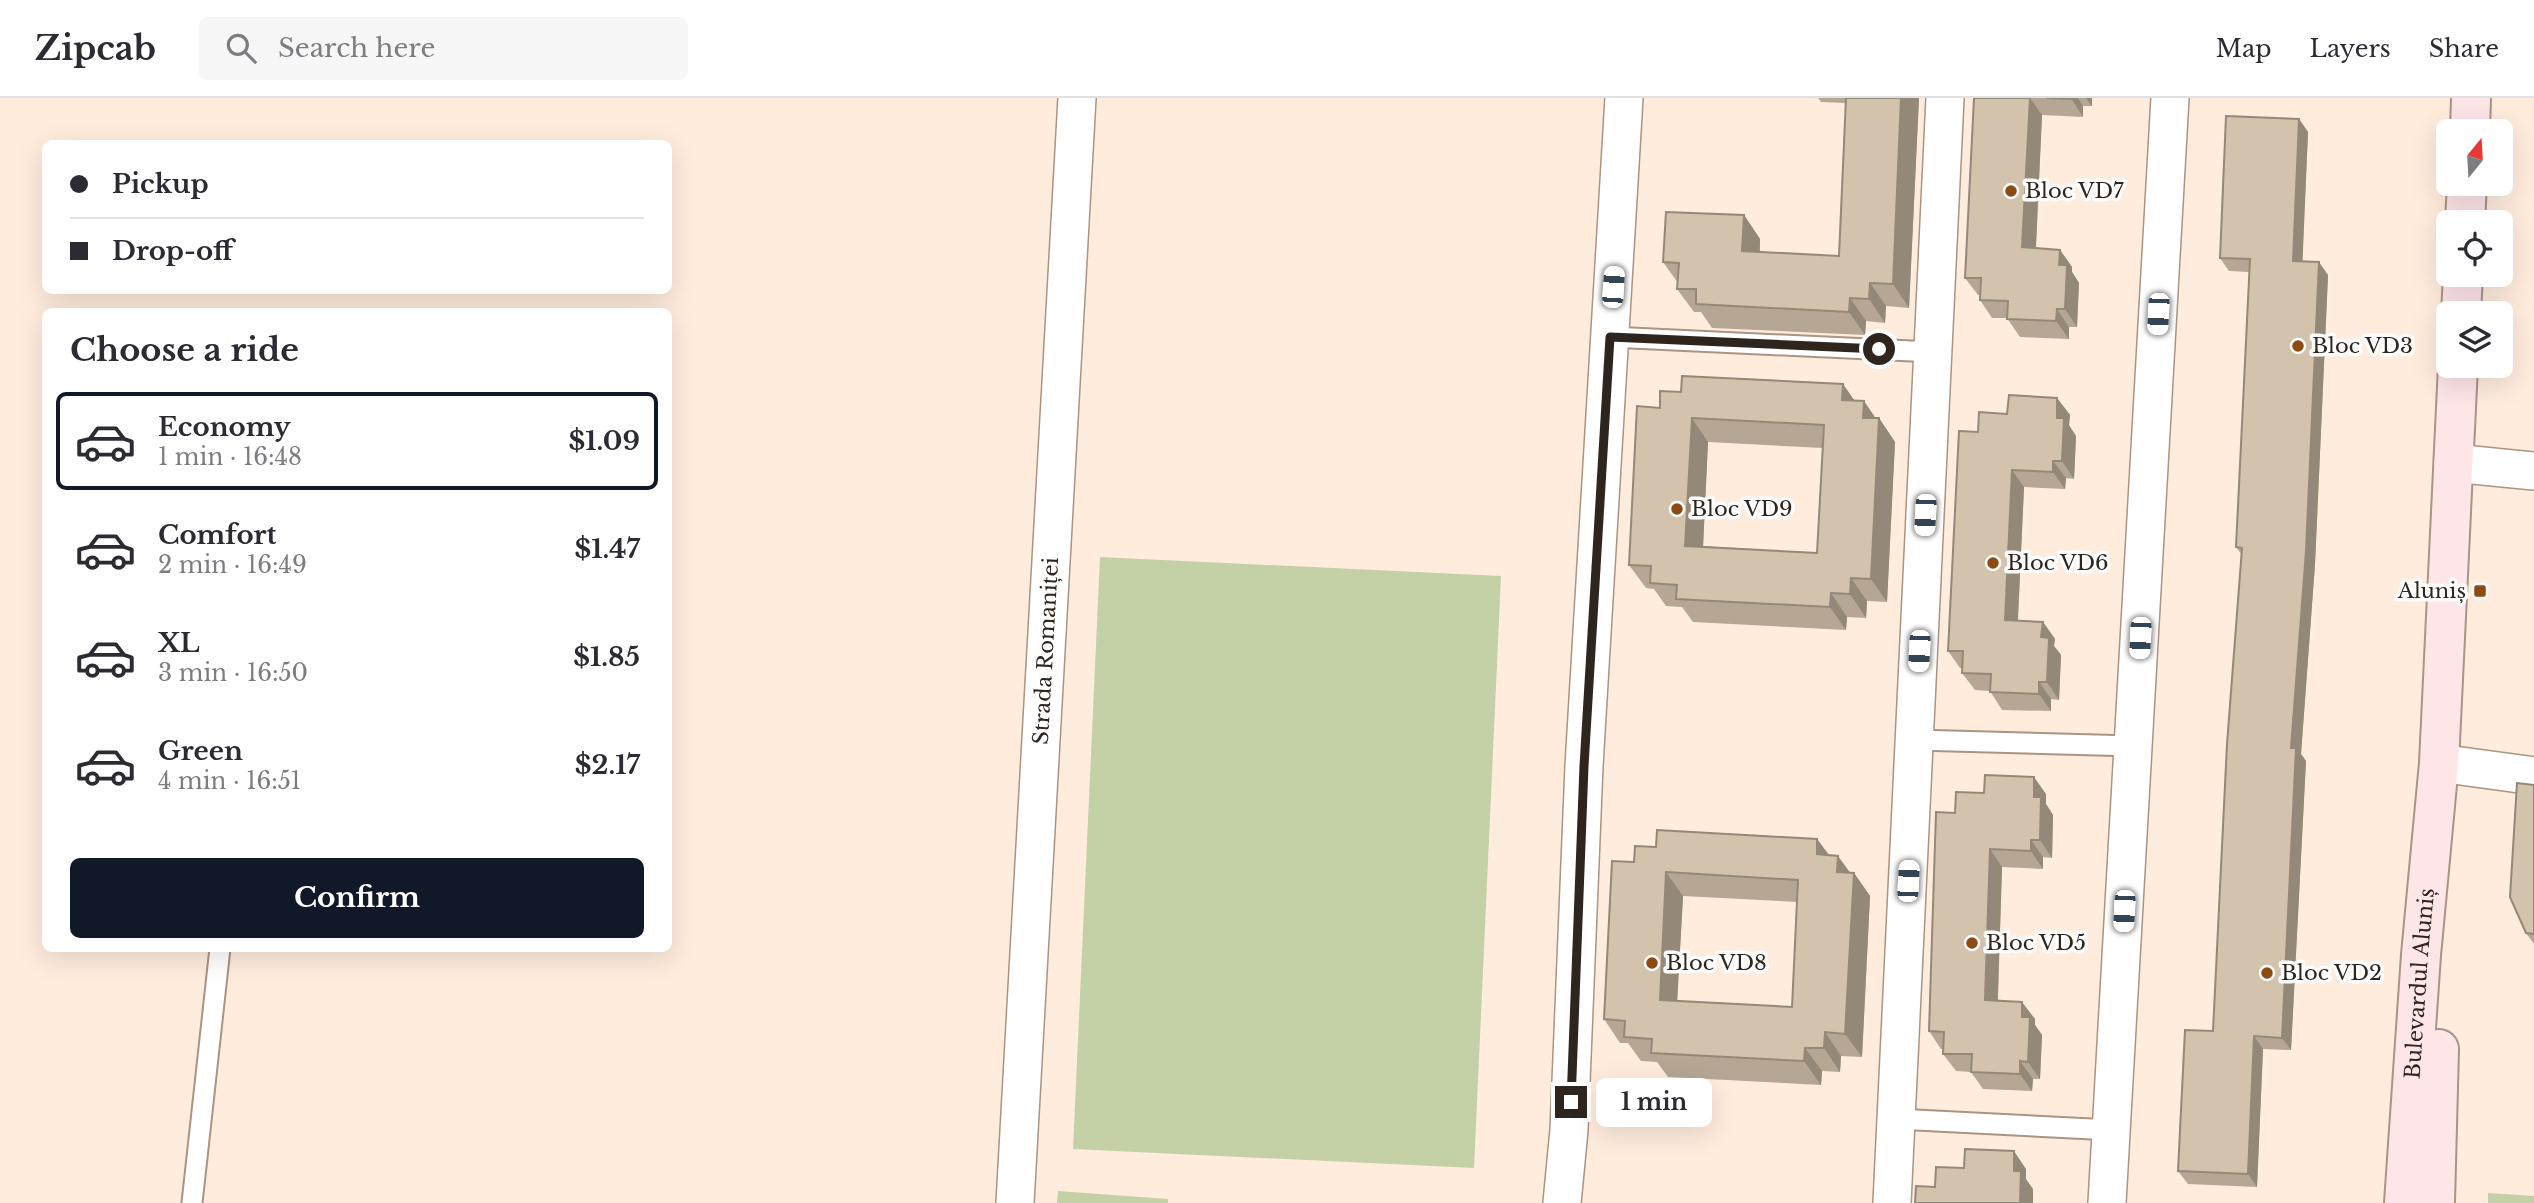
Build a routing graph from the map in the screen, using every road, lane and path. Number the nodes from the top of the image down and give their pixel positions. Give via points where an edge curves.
1 (1077, 98) edge
2 (1624, 98) edge
3 (1945, 98) edge
4 (2170, 98) edge
5 (2471, 98) edge
6 (2470, 119) edge
7 (1610, 337) junction
8 (1933, 352) junction
9 (2458, 378) edge
10 (2454, 463) junction
11 (2534, 471) edge
12 (1914, 740) junction
13 (2134, 746) junction
14 (2439, 763) junction
15 (2534, 776) edge
16 (220, 952) edge
17 (1896, 1119) junction
18 (2112, 1130) junction
19 (192, 1203) edge
20 (1015, 1203) edge
21 (1562, 1203) edge
22 (1892, 1203) edge
23 (2107, 1203) edge
24 (2403, 1203) edge
25 (2435, 1203) edge

1 - 20 street, Strada Romaniței
2 - 7 street
3 - 8 street
4 - 13 street
5 - 6 main road
7 - 8 lane
7 - 21 street via 1584,766 1570,1130
8 - 12 street
9 - 10 main road, Bulevardul Aluniș
10 - 11 street
10 - 14 main road, Bulevardul Aluniș
12 - 13 lane
12 - 17 street
13 - 18 street
14 - 15 street
14 - 24 main road, Bulevardul Aluniș
14 - 25 main road, Bulevardul Aluniș via 2442,917
16 - 19 lane
17 - 18 lane
17 - 22 street
18 - 23 street

